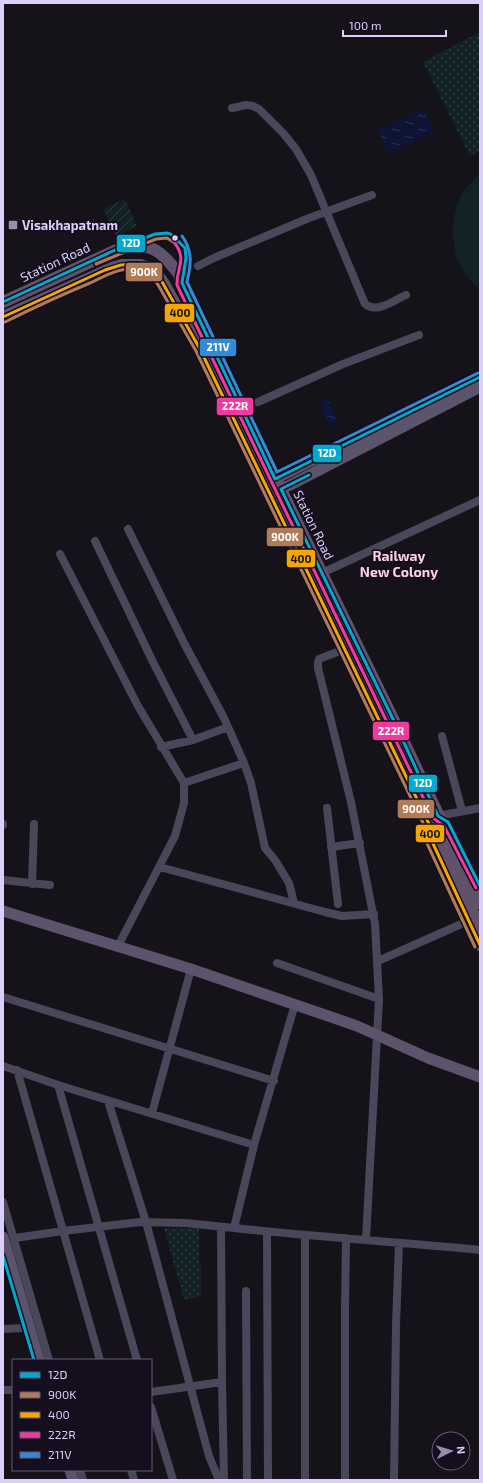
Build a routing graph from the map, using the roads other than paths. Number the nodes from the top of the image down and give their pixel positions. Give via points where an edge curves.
1 (232, 108) dead end
2 (372, 195) dead end
3 (326, 211) junction
4 (198, 266) dead end
5 (406, 295) dead end
6 (3, 302) edge
7 (3, 317) edge
8 (418, 335) dead end
9 (480, 377) edge
10 (480, 387) edge
11 (258, 402) dead end
12 (278, 484) junction
13 (268, 490) junction
14 (480, 500) edge
15 (128, 529) dead end
16 (95, 541) dead end
17 (60, 554) dead end
18 (322, 573) junction
19 (345, 649) junction
20 (228, 727) junction
21 (442, 736) dead end
22 (193, 740) junction
23 (161, 747) junction
24 (244, 763) junction
25 (184, 783) junction
26 (327, 808) dead end
27 (480, 808) edge
28 (462, 811) junction
29 (434, 820) junction
30 (34, 824) dead end
31 (442, 837) junction
32 (360, 843) junction
33 (331, 847) junction
34 (160, 867) junction
35 (3, 880) edge
36 (32, 884) junction
37 (50, 886) dead end
38 (480, 886) edge
39 (294, 903) junction
40 (480, 903) edge
41 (338, 904) dead end
42 (3, 911) edge
43 (374, 914) junction
44 (468, 921) junction
45 (480, 927) edge
46 (480, 945) edge
47 (118, 946) junction
48 (378, 962) junction
49 (277, 963) dead end
50 (191, 969) junction
51 (3, 997) edge
52 (379, 999) junction
53 (295, 1004) junction
54 (378, 1035) junction
55 (170, 1048) junction
56 (3, 1066) edge
57 (17, 1070) junction
58 (480, 1077) edge
59 (274, 1080) junction
60 (58, 1085) junction
61 (108, 1101) junction
62 (152, 1113) junction
63 (254, 1146) junction
64 (3, 1202) edge
65 (146, 1222) junction
66 (99, 1226) junction
67 (221, 1227) junction
68 (234, 1228) junction
69 (63, 1231) junction
70 (267, 1232) junction
71 (305, 1235) junction
72 (3, 1237) edge
73 (14, 1238) junction
74 (346, 1238) junction
75 (366, 1239) junction
76 (399, 1243) junction
77 (480, 1250) edge
78 (3, 1256) edge
79 (246, 1291) dead end
80 (25, 1328) junction
81 (3, 1329) edge
82 (34, 1359) edge
83 (39, 1359) edge
84 (49, 1359) edge
85 (100, 1359) edge
86 (137, 1359) edge
87 (222, 1382) junction
88 (189, 1386) junction
89 (152, 1392) edge
90 (152, 1410) edge
91 (172, 1480) edge
92 (219, 1480) edge
93 (224, 1480) edge
94 (247, 1480) edge
95 (268, 1480) edge
96 (305, 1480) edge
97 (345, 1480) edge
98 (394, 1480) edge

1 - 3 street via 253,106 272,120 296,149 311,175
2 - 3 street
3 - 4 street
3 - 5 street via 365,304 370,308 376,308
6 - 12 main road, Station Road via 123,247 142,246 155,249 178,273
7 - 13 main road, Station Road via 122,264 149,268 157,274 178,307
8 - 11 street via 343,364
9 - 12 main road
10 - 12 main road
12 - 13 main road
12 - 18 main road, Station Road
13 - 19 main road, Station Road
14 - 18 street
15 - 20 street
16 - 22 street
17 - 23 street via 120,674
18 - 29 main road, Station Road
19 - 29 main road, Station Road
19 - 32 street via 319,659 318,668
20 - 22 street
20 - 24 street
21 - 28 street
22 - 23 street
23 - 25 street
24 - 25 street
24 - 39 street via 265,848 289,883
25 - 34 street via 180,824
26 - 33 street
27 - 28 street
28 - 29 street
29 - 31 main road
29 - 38 main road via 448,822
29 - 44 main road, Station Road via 430,837
30 - 36 street
31 - 40 main road
31 - 45 main road
32 - 33 street
32 - 43 street
33 - 41 street
34 - 39 street
34 - 47 street
35 - 36 street
36 - 37 street
39 - 43 street via 337,915
42 - 47 main road
43 - 48 street
44 - 46 main road, Station Road
44 - 48 street
47 - 50 main road
48 - 52 street
49 - 52 street
50 - 53 main road
50 - 55 street
51 - 55 street
52 - 54 street
53 - 54 main road
53 - 59 street
54 - 58 main road via 428,1058
54 - 75 street
55 - 59 street
55 - 62 street
56 - 57 street
57 - 60 street
57 - 69 street
59 - 63 street
60 - 61 street
60 - 66 street
61 - 62 street
61 - 65 street
62 - 63 street
63 - 68 street
64 - 73 street
65 - 66 street
65 - 67 street
65 - 88 street
66 - 69 street
66 - 86 street
67 - 68 street
67 - 87 street
68 - 70 street
69 - 73 street
69 - 85 street
70 - 71 street
70 - 95 street
71 - 74 street
71 - 96 street
72 - 83 main road
73 - 84 street
74 - 75 street
74 - 97 street
75 - 76 street
76 - 77 street
76 - 98 street
78 - 80 main road
79 - 94 street
80 - 81 street
80 - 82 main road
87 - 88 street
87 - 93 street
88 - 89 street
88 - 92 street via 209,1456
90 - 91 street

